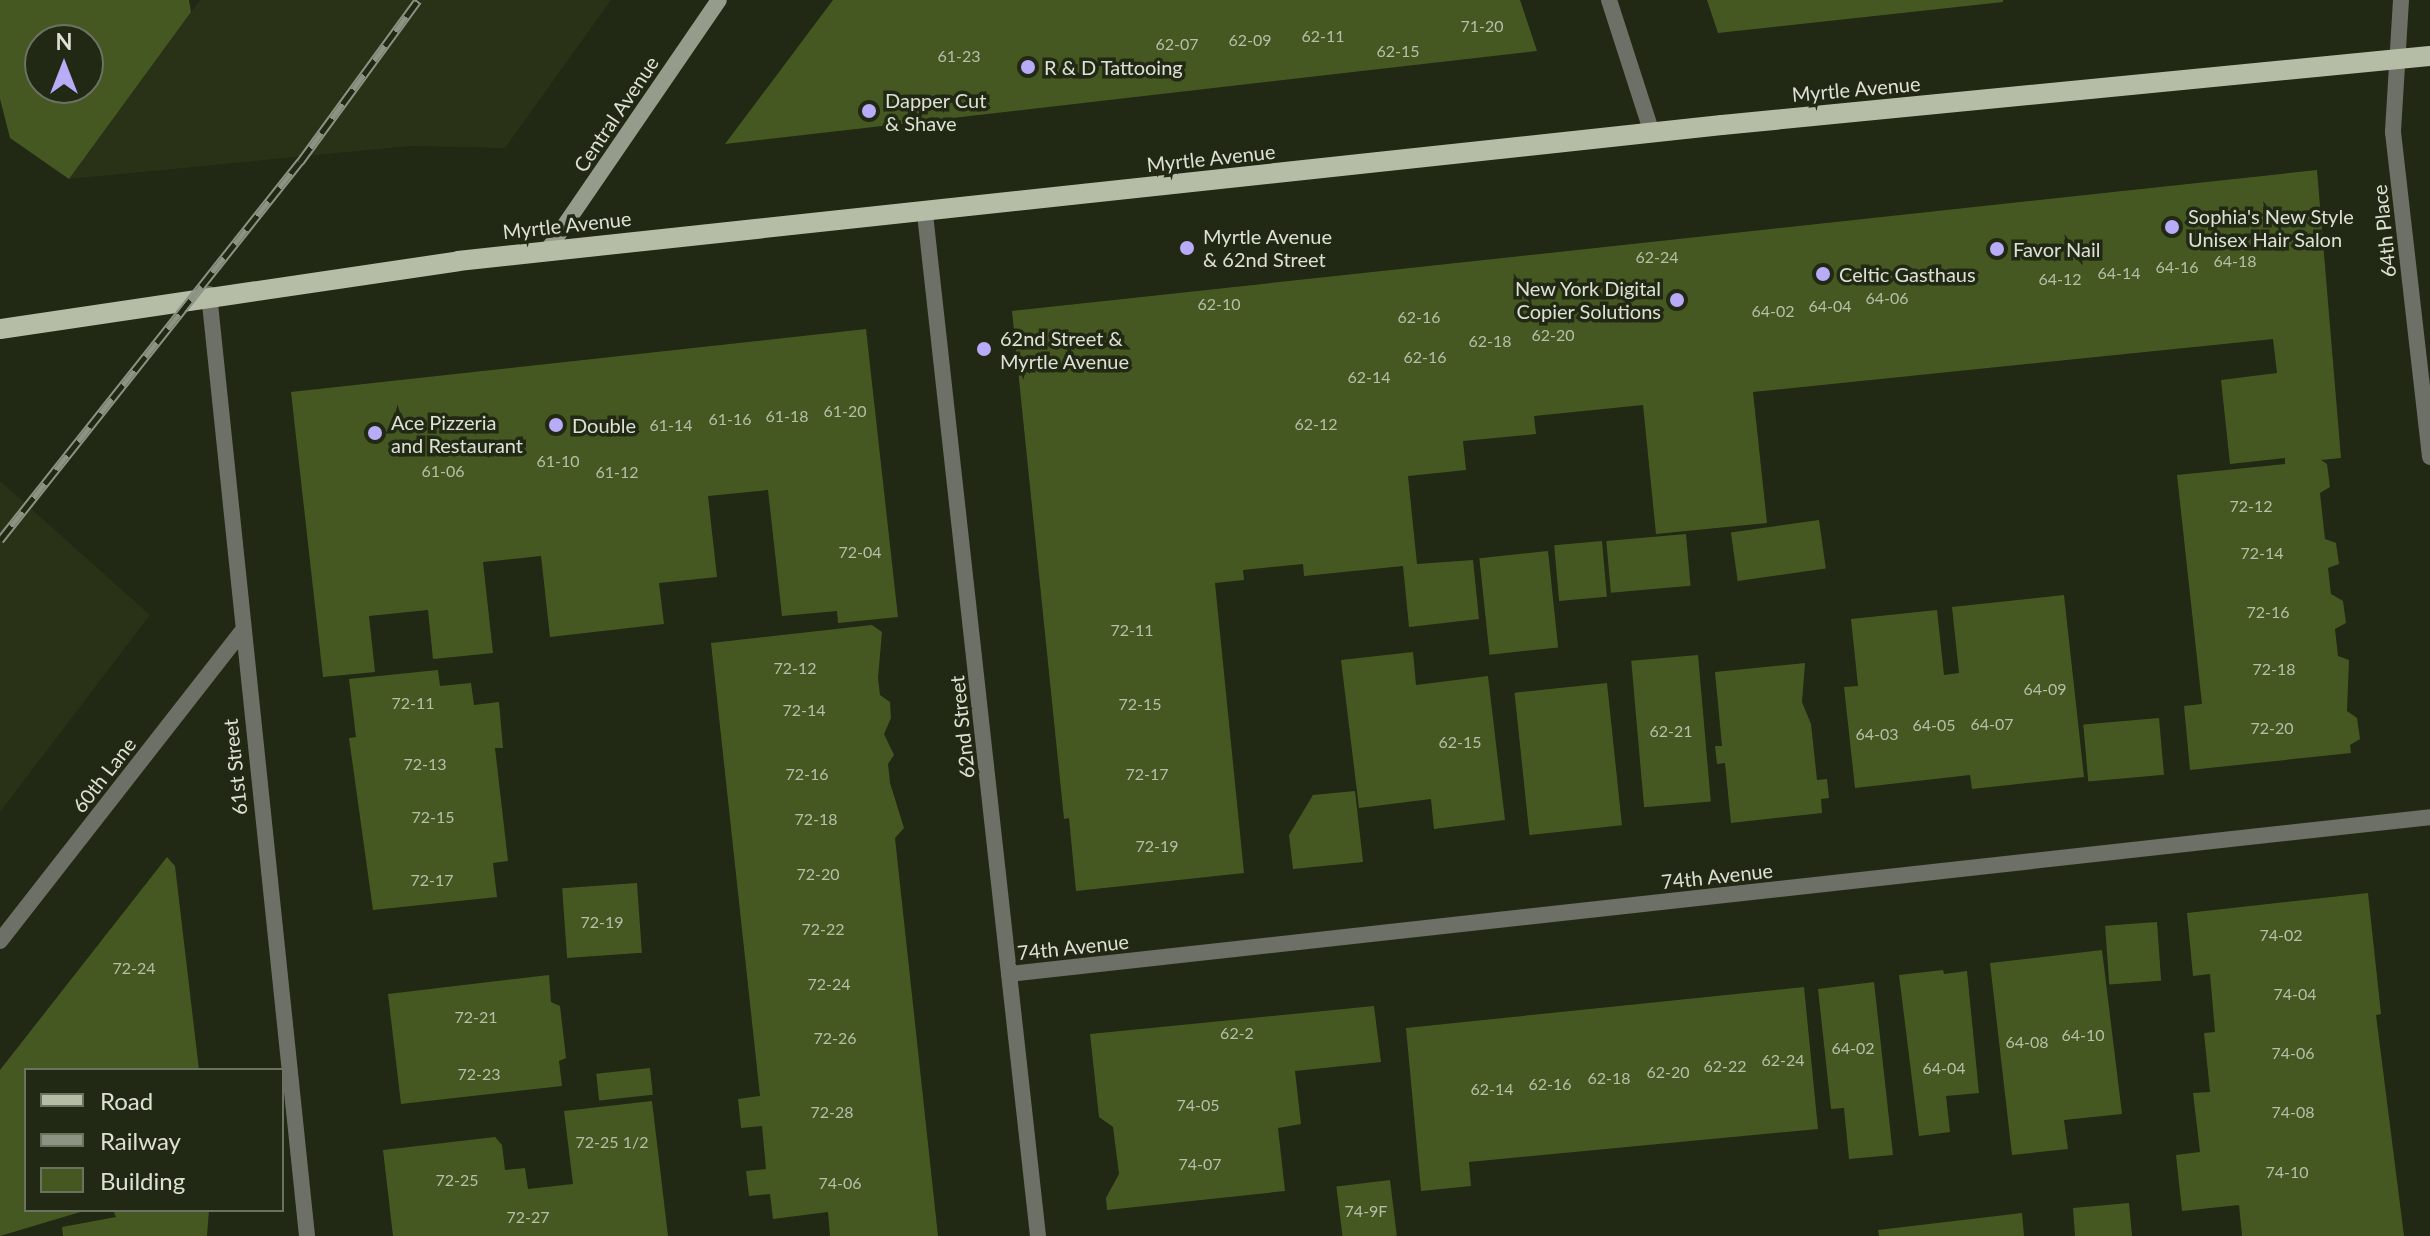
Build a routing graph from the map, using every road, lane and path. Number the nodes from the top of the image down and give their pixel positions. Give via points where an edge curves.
1 (719, 0) edge
2 (1609, 0) edge
3 (2401, 0) edge
4 (2430, 56) edge
5 (2397, 60) junction
6 (1652, 133) junction
7 (925, 214) junction
8 (547, 251) junction
9 (209, 294) junction
10 (0, 329) edge
11 (2430, 457) edge
12 (241, 633) junction
13 (2430, 817) edge
14 (0, 941) edge
15 (1009, 974) junction
16 (307, 1236) edge
17 (1038, 1236) edge

1 - 8 main road, Central Avenue
2 - 6 street
3 - 5 street, 64th Place
4 - 5 main road, Myrtle Avenue
5 - 6 main road, Myrtle Avenue
5 - 11 street, 64th Place via 2393,132
6 - 7 main road, Myrtle Avenue
7 - 8 main road, Myrtle Avenue
7 - 15 street, 62nd Street
8 - 9 main road, Myrtle Avenue
9 - 10 main road, Myrtle Avenue
9 - 12 street, 61st Street
12 - 14 street, 60th Lane
12 - 16 street, 61st Street
13 - 15 street, 74th Avenue
15 - 17 street, 62nd Street

